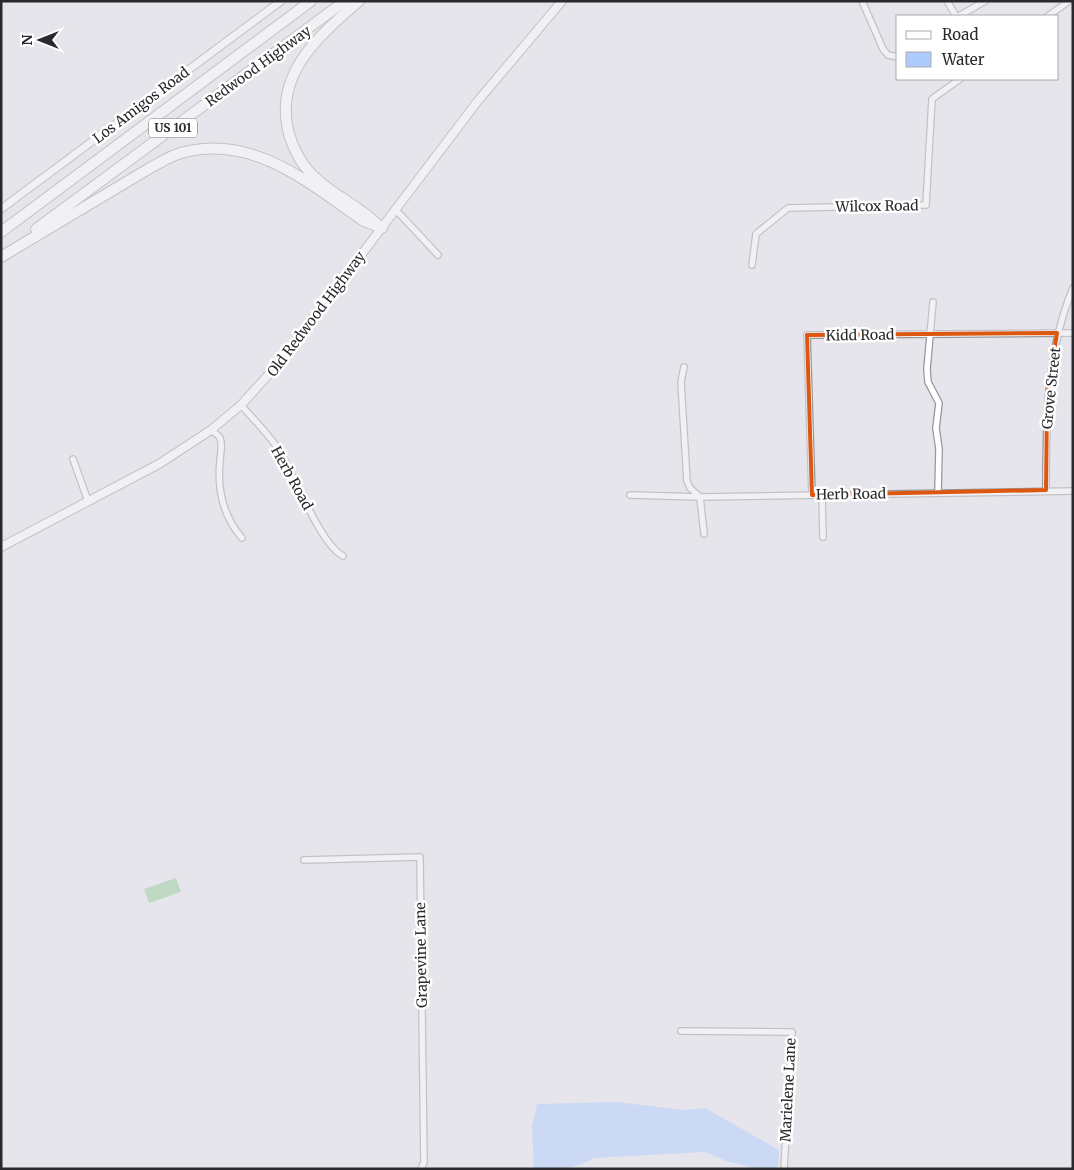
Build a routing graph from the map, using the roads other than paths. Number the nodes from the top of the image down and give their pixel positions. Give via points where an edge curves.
1 (281, 1) edge
2 (311, 1) edge
3 (345, 1) edge
4 (359, 1) edge
5 (562, 1) edge
6 (862, 1) edge
7 (947, 1) edge
8 (985, 1) edge
9 (1069, 1) edge
10 (957, 15) edge
11 (960, 15) edge
12 (1049, 15) edge
13 (896, 57) edge
14 (959, 80) edge
15 (1, 209) edge
16 (396, 209) junction
17 (382, 228) junction
18 (1, 232) edge
19 (438, 255) dead end
20 (1, 256) edge
21 (752, 265) dead end
22 (1073, 288) edge
23 (933, 302) dead end
24 (1058, 333) junction
25 (1073, 333) edge
26 (929, 334) junction
27 (684, 367) dead end
28 (241, 405) junction
29 (211, 430) junction
30 (73, 459) dead end
31 (1046, 490) junction
32 (1073, 491) edge
33 (938, 492) junction
34 (630, 495) dead end
35 (812, 495) junction
36 (822, 495) junction
37 (700, 497) junction
38 (88, 501) junction
39 (704, 534) dead end
40 (823, 537) dead end
41 (242, 538) dead end
42 (1, 547) edge
43 (343, 556) dead end
44 (304, 860) dead end
45 (680, 1031) dead end
46 (420, 1169) edge
47 (784, 1169) edge

1 - 15 street, Los Amigos Road
2 - 18 highway, Redwood Highway / US 101
3 - 20 highway, Redwood Highway / US 101
4 - 17 highway via 301,58 289,83 286,112 291,139 304,166 319,182 369,215
5 - 16 main road, Old Redwood Highway via 477,102
6 - 13 street via 883,49 888,55
7 - 10 street
8 - 11 street
9 - 12 street
14 - 21 street, Wilcox Road via 932,99 926,205 788,208 756,234
16 - 17 main road, Old Redwood Highway
16 - 19 street
17 - 20 highway via 364,221 268,159 237,151 201,149 175,155 159,163
17 - 28 main road, Old Redwood Highway via 280,362
22 - 24 street, Grove Street
23 - 26 street
24 - 25 street, Kidd Road
24 - 26 street, Kidd Road
24 - 31 street, Grove Street via 1047,398
26 - 33 street via 928,382 939,403 936,428
26 - 35 street, Kidd Road via 807,335
27 - 37 street via 681,382 687,481
28 - 29 main road, Old Redwood Highway
28 - 43 street, Herb Road via 277,448 320,530 336,552
29 - 38 main road, Old Redwood Highway via 159,464
29 - 41 street via 220,438 219,478 226,513
30 - 38 street
31 - 32 street, Herb Road
31 - 33 street, Herb Road
33 - 36 street, Herb Road
34 - 37 street, Herb Road
35 - 36 street, Herb Road
35 - 37 street, Herb Road
36 - 40 street
37 - 39 street
38 - 42 main road, Old Redwood Highway
44 - 46 street, Grapevine Lane via 420,857 424,1162
45 - 47 street, Marielene Lane via 792,1032

